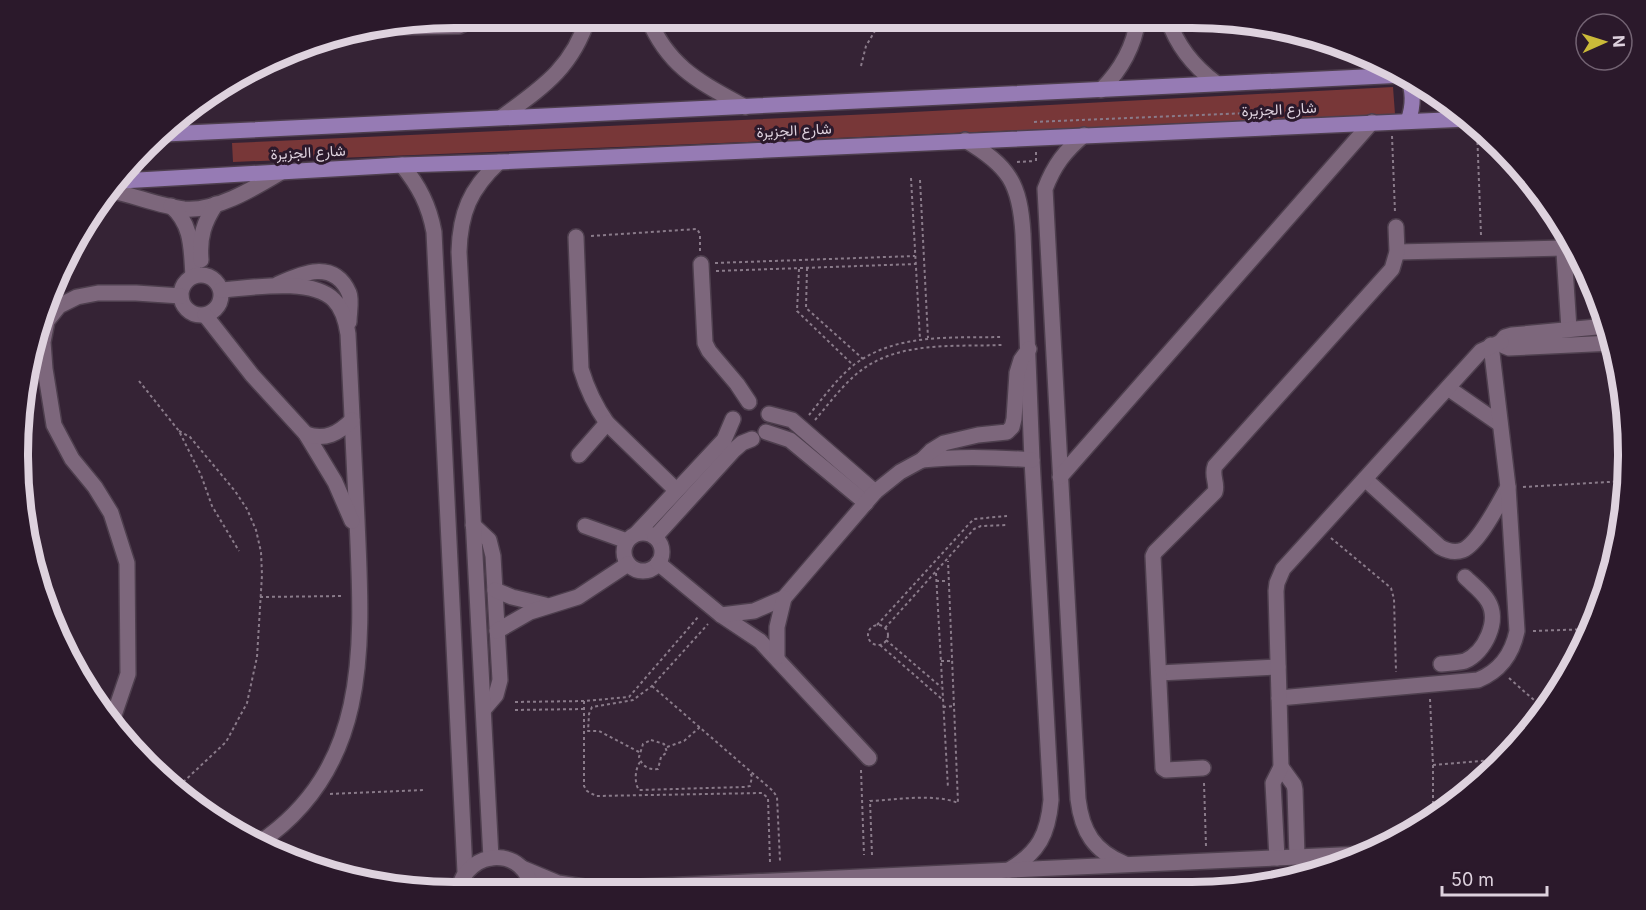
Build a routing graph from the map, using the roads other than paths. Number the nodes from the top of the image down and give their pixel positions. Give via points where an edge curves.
1 (585, 28) edge
2 (652, 28) edge
3 (1136, 28) edge
4 (1172, 28) edge
5 (1387, 76) edge
6 (1216, 83) junction
7 (1101, 90) junction
8 (1411, 90) edge
9 (745, 107) junction
10 (502, 117) junction
11 (1408, 121) junction
12 (1456, 121) edge
13 (1372, 122) junction
14 (175, 134) edge
15 (1084, 135) junction
16 (965, 140) junction
17 (499, 162) junction
18 (402, 165) junction
19 (283, 171) junction
20 (129, 181) edge
21 (119, 193) edge
22 (216, 204) junction
23 (171, 206) junction
24 (1396, 227) road end
25 (1047, 233) junction
26 (1023, 234) junction
27 (576, 237) road end
28 (1564, 248) joint
29 (459, 252) junction
30 (1397, 252) junction
31 (435, 253) junction
32 (701, 268) road end
33 (197, 275) junction
34 (221, 290) junction
35 (181, 296) junction
36 (53, 313) edge
37 (205, 315) junction
38 (1598, 327) edge
39 (1569, 329) junction
40 (43, 344) edge
41 (1496, 344) junction
42 (1603, 344) edge
43 (1029, 349) junction
44 (1449, 388) junction
45 (749, 402) junction
46 (769, 414) junction
47 (734, 419) junction
48 (352, 420) junction
49 (607, 423) junction
50 (1500, 424) junction
51 (766, 432) junction
52 (306, 434) junction
53 (752, 439) junction
54 (579, 455) dead end
55 (922, 460) junction
56 (1032, 460) junction
57 (1060, 477) junction
58 (1365, 479) junction
59 (1508, 487) junction
60 (676, 490) junction
61 (871, 497) junction
62 (474, 525) junction
63 (585, 526) dead end
64 (357, 535) junction
65 (655, 537) junction
66 (631, 538) junction
67 (658, 563) junction
68 (628, 564) junction
69 (1465, 577) dead end
70 (495, 590) junction
71 (784, 598) junction
72 (548, 605) junction
73 (716, 611) junction
74 (1491, 629) junction
75 (497, 631) junction
76 (1517, 631) junction
77 (777, 657) junction
78 (1441, 664) dead end
79 (1278, 666) junction
80 (1159, 673) junction
81 (1279, 698) junction
82 (484, 709) junction
83 (115, 712) edge
84 (865, 753) road end
85 (1281, 767) junction
86 (1203, 768) road end
87 (1078, 799) junction
88 (1050, 800) junction
89 (490, 830) junction
90 (463, 831) junction
91 (266, 838) edge
92 (1338, 855) edge
93 (1297, 857) junction
94 (491, 858) junction
95 (1277, 858) junction
96 (1128, 865) junction
97 (522, 868) junction
98 (1007, 871) junction
99 (465, 872) junction
100 (461, 882) edge
101 (529, 882) edge
102 (556, 882) edge
103 (756, 882) edge

1 - 10 street via 565,65
2 - 9 street via 675,63
3 - 7 street via 1128,55
4 - 6 street via 1182,50
5 - 6 main road, شارع الجزيرة
6 - 7 main road, شارع الجزيرة
7 - 9 main road, شارع الجزيرة
8 - 11 main road via 1413,102
9 - 10 main road, شارع الجزيرة
10 - 14 main road, شارع الجزيرة
11 - 12 main road, شارع الجزيرة
11 - 13 main road, شارع الجزيرة
13 - 15 main road, شارع الجزيرة
13 - 57 street
15 - 16 main road, شارع الجزيرة
15 - 25 street via 1066,150 1045,189
16 - 17 main road, شارع الجزيرة
16 - 26 street via 990,155 1010,177 1021,205
17 - 18 main road, شارع الجزيرة
17 - 29 street via 472,194 462,218
18 - 19 main road, شارع الجزيرة
18 - 31 street via 424,196 431,214
19 - 20 main road, شارع الجزيرة
19 - 22 street via 258,187
21 - 23 street
22 - 23 street via 186,209
22 - 33 street via 202,231
23 - 33 street via 188,229
24 - 30 street
25 - 26 street
25 - 57 street
26 - 43 street
27 - 49 street via 581,369 591,397
28 - 30 street
28 - 39 street
29 - 31 street
29 - 62 street
30 - 80 street via 1392,268 1215,466 1215,492 1155,552
31 - 90 street
32 - 45 street via 705,343
33 - 34 street via 214,279
33 - 35 street via 184,284
34 - 37 street via 218,306
34 - 48 street via 300,287 318,290 334,300 345,315 348,334
35 - 36 street via 98,293 77,297
35 - 37 street via 189,311
37 - 52 street
38 - 39 street
39 - 41 street via 1512,335
40 - 83 street via 54,425 72,459 111,513 127,563 128,674
41 - 42 street via 1509,348
41 - 44 street via 1481,351
41 - 50 street
43 - 55 street via 1017,373 1012,428 944,443
43 - 56 street
44 - 50 street
44 - 58 street
45 - 46 street via 761,404
45 - 47 street via 738,408
46 - 51 street
46 - 61 street via 792,420
47 - 53 street via 741,435
47 - 60 street via 723,440
48 - 52 street via 330,436
48 - 64 street
49 - 54 street
49 - 60 street
50 - 59 street
51 - 53 street
51 - 61 street via 790,440
52 - 64 street via 335,482
53 - 65 street via 734,450
55 - 56 street
55 - 61 street via 900,472
56 - 88 street
57 - 87 street
58 - 59 street via 1440,547 1458,552 1477,538
58 - 79 street via 1283,569 1276,583
59 - 76 street
60 - 66 street
61 - 71 street
62 - 70 street via 491,545
62 - 82 street
63 - 66 street
64 - 91 street via 360,596 356,685 349,720 336,753 312,794
65 - 66 street via 642,532
65 - 67 street via 662,549
66 - 68 street via 624,553
67 - 68 street via 646,570
67 - 73 street
68 - 72 street via 578,597
69 - 74 street via 1488,601
70 - 72 street
70 - 75 street
71 - 73 street via 754,611
71 - 77 street via 777,627
72 - 75 street
73 - 77 street
74 - 76 street
74 - 78 street via 1476,653 1464,661
75 - 82 street via 500,680 496,695
76 - 81 street via 1508,658 1478,680
77 - 84 street
79 - 80 street
79 - 81 street
80 - 86 street via 1163,768
81 - 85 street
82 - 89 street
85 - 93 street via 1295,790
85 - 95 street via 1273,783
87 - 88 street
87 - 96 street via 1080,817 1098,848
88 - 98 street via 1049,822 1040,843 1026,860
89 - 90 street via 479,834
89 - 94 street
90 - 99 street
92 - 93 street
93 - 95 street
94 - 97 street via 508,860
94 - 99 street via 477,862
95 - 96 street
96 - 98 street
97 - 101 street
97 - 102 street
98 - 103 street
99 - 100 street

